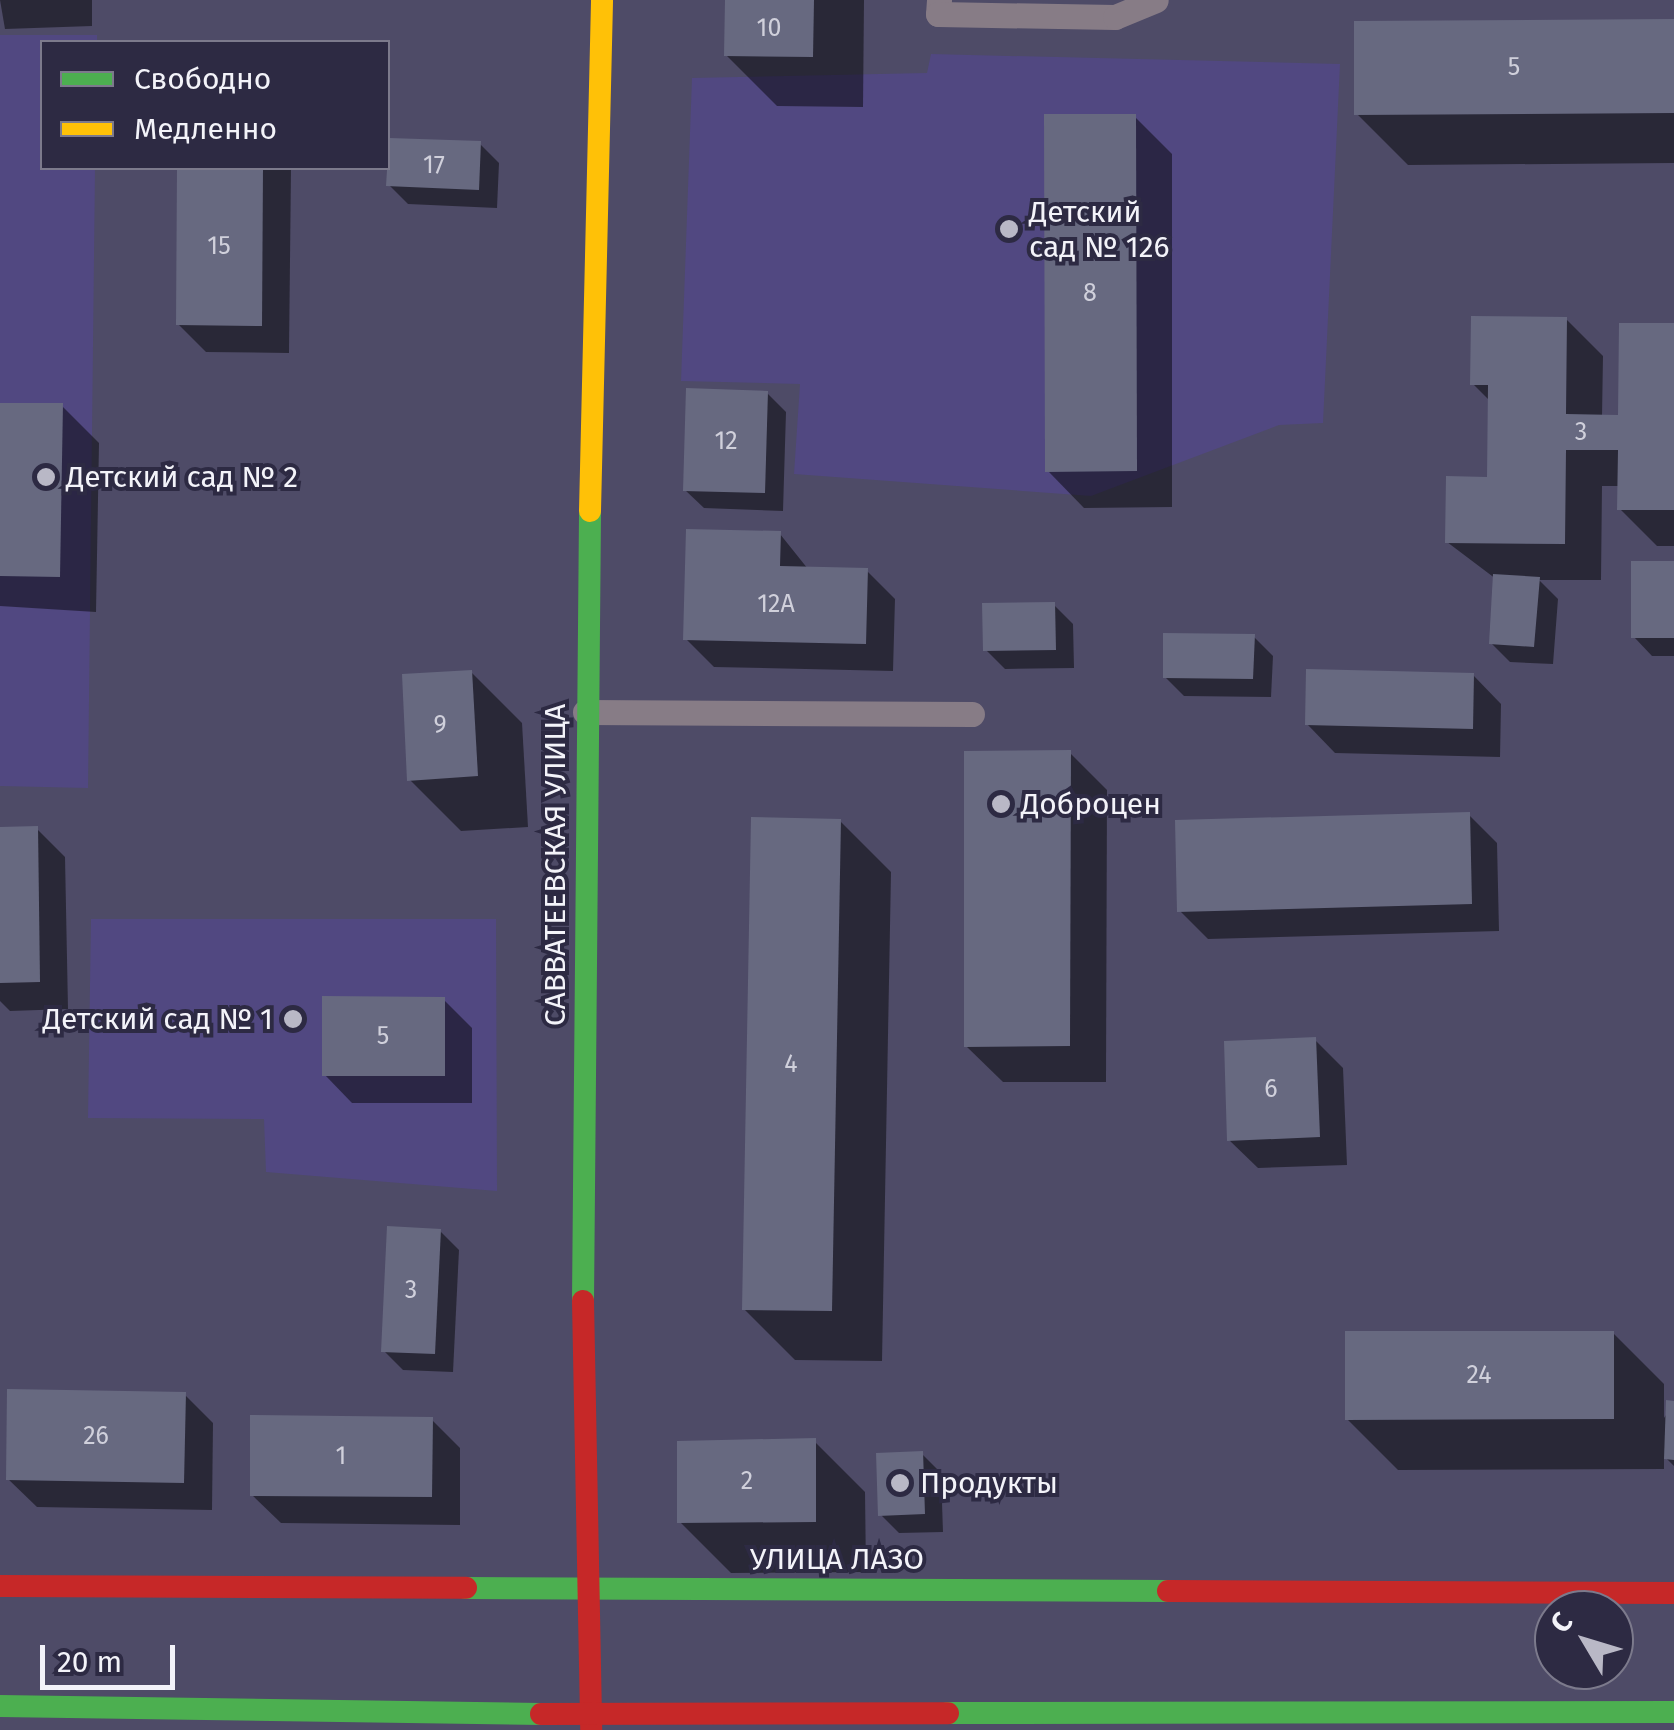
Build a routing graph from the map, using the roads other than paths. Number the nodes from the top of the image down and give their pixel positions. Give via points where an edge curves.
1 (602, 0) edge
2 (938, 0) edge
3 (1156, 0) edge
4 (586, 712) junction
5 (972, 714) dead end
6 (0, 1586) edge
7 (582, 1588) junction
8 (1674, 1593) edge
9 (0, 1706) edge
10 (1674, 1712) edge
11 (589, 1722) edge

1 - 4 street, САВВАТЕЕВСКАЯ УЛИЦА
2 - 3 lane via 938,14 1115,17
4 - 5 lane
4 - 7 street, САВВАТЕЕВСКАЯ УЛИЦА
6 - 7 street, УЛИЦА ЛАЗО
7 - 8 street, УЛИЦА ЛАЗО
7 - 11 street, САВВАТЕЕВСКАЯ УЛИЦА
9 - 11 street
10 - 11 street

